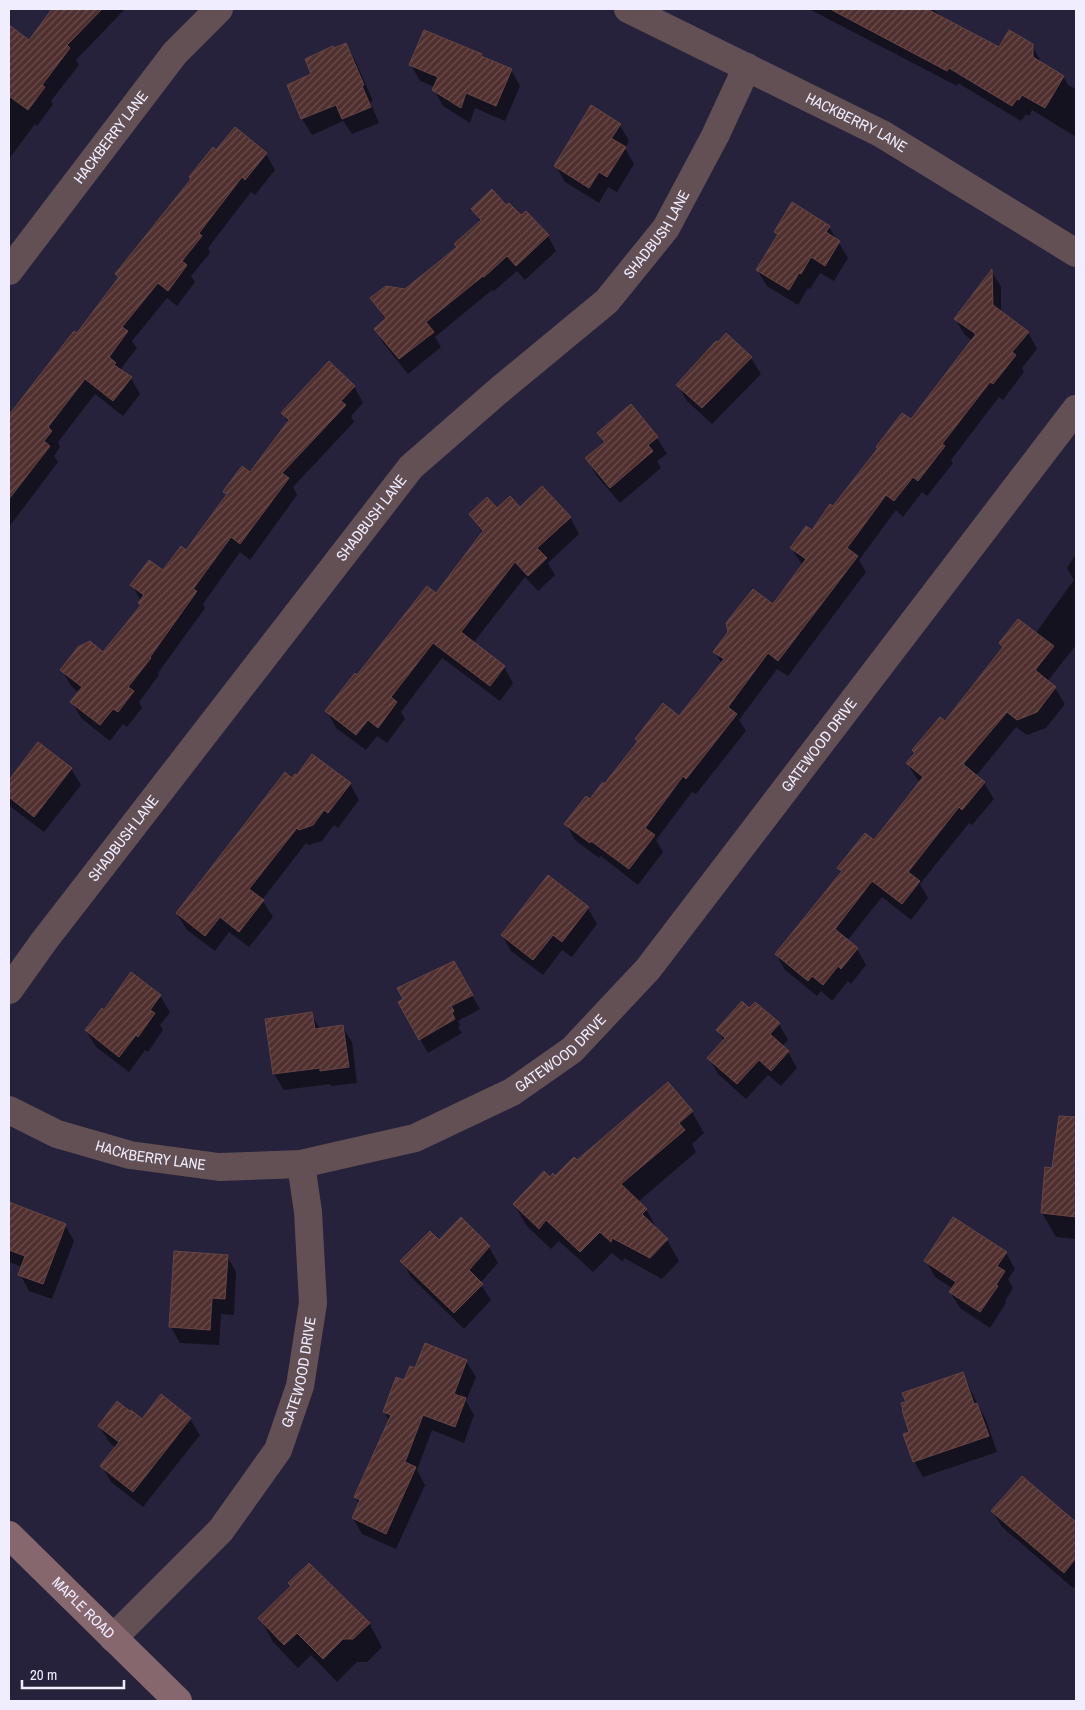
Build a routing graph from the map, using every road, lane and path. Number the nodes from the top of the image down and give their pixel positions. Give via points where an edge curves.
1 (219, 9) edge
2 (628, 9) edge
3 (747, 67) junction
4 (1076, 254) edge
5 (9, 271) edge
6 (1076, 409) edge
7 (9, 990) edge
8 (9, 1110) edge
9 (300, 1164) junction
10 (9, 1535) edge
11 (113, 1638) junction
12 (178, 1701) edge

1 - 5 street, HACKBERRY LANE via 175,53
2 - 3 street, HACKBERRY LANE
3 - 4 street, HACKBERRY LANE via 882,134
3 - 7 street, SHADBUSH LANE via 716,136 666,228 607,301 411,467
6 - 9 street, GATEWOOD DRIVE via 648,969 572,1050 512,1092 415,1138
8 - 9 street, HACKBERRY LANE via 57,1134 130,1154 219,1166
9 - 11 street, GATEWOOD DRIVE via 308,1212 313,1302 300,1386 278,1450 221,1530
10 - 11 street, MAPLE ROAD
11 - 12 street, MAPLE ROAD

